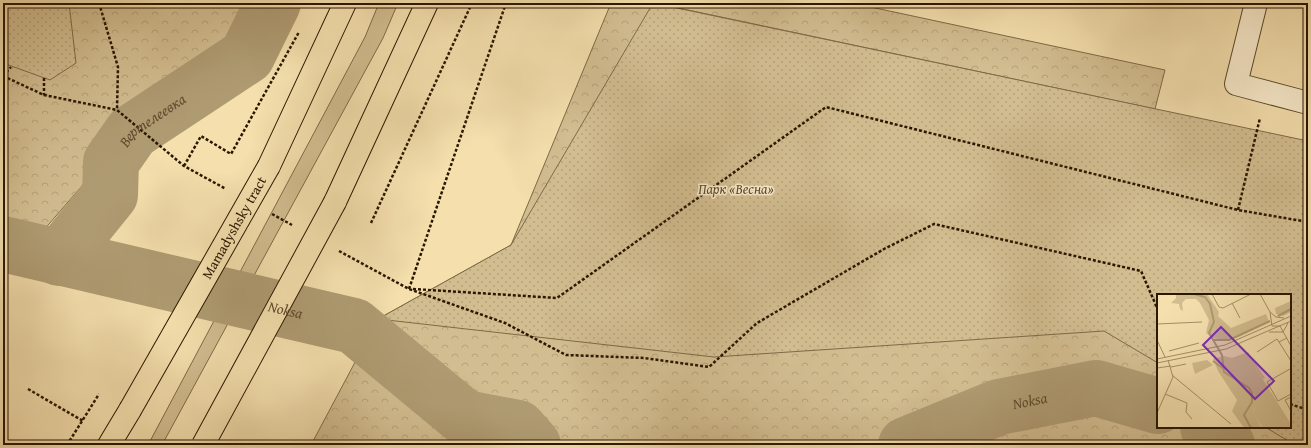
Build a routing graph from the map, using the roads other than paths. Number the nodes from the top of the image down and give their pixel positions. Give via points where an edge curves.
1 (346, 3) edge
2 (427, 3) edge
3 (1256, 3) edge
4 (1308, 103) edge
5 (109, 445) edge
6 (203, 445) edge

1 - 5 main road, Mamadyshsky tract, bridge via 269,166
2 - 6 main road, bridge via 335,202
3 - 4 lane via 1236,84

